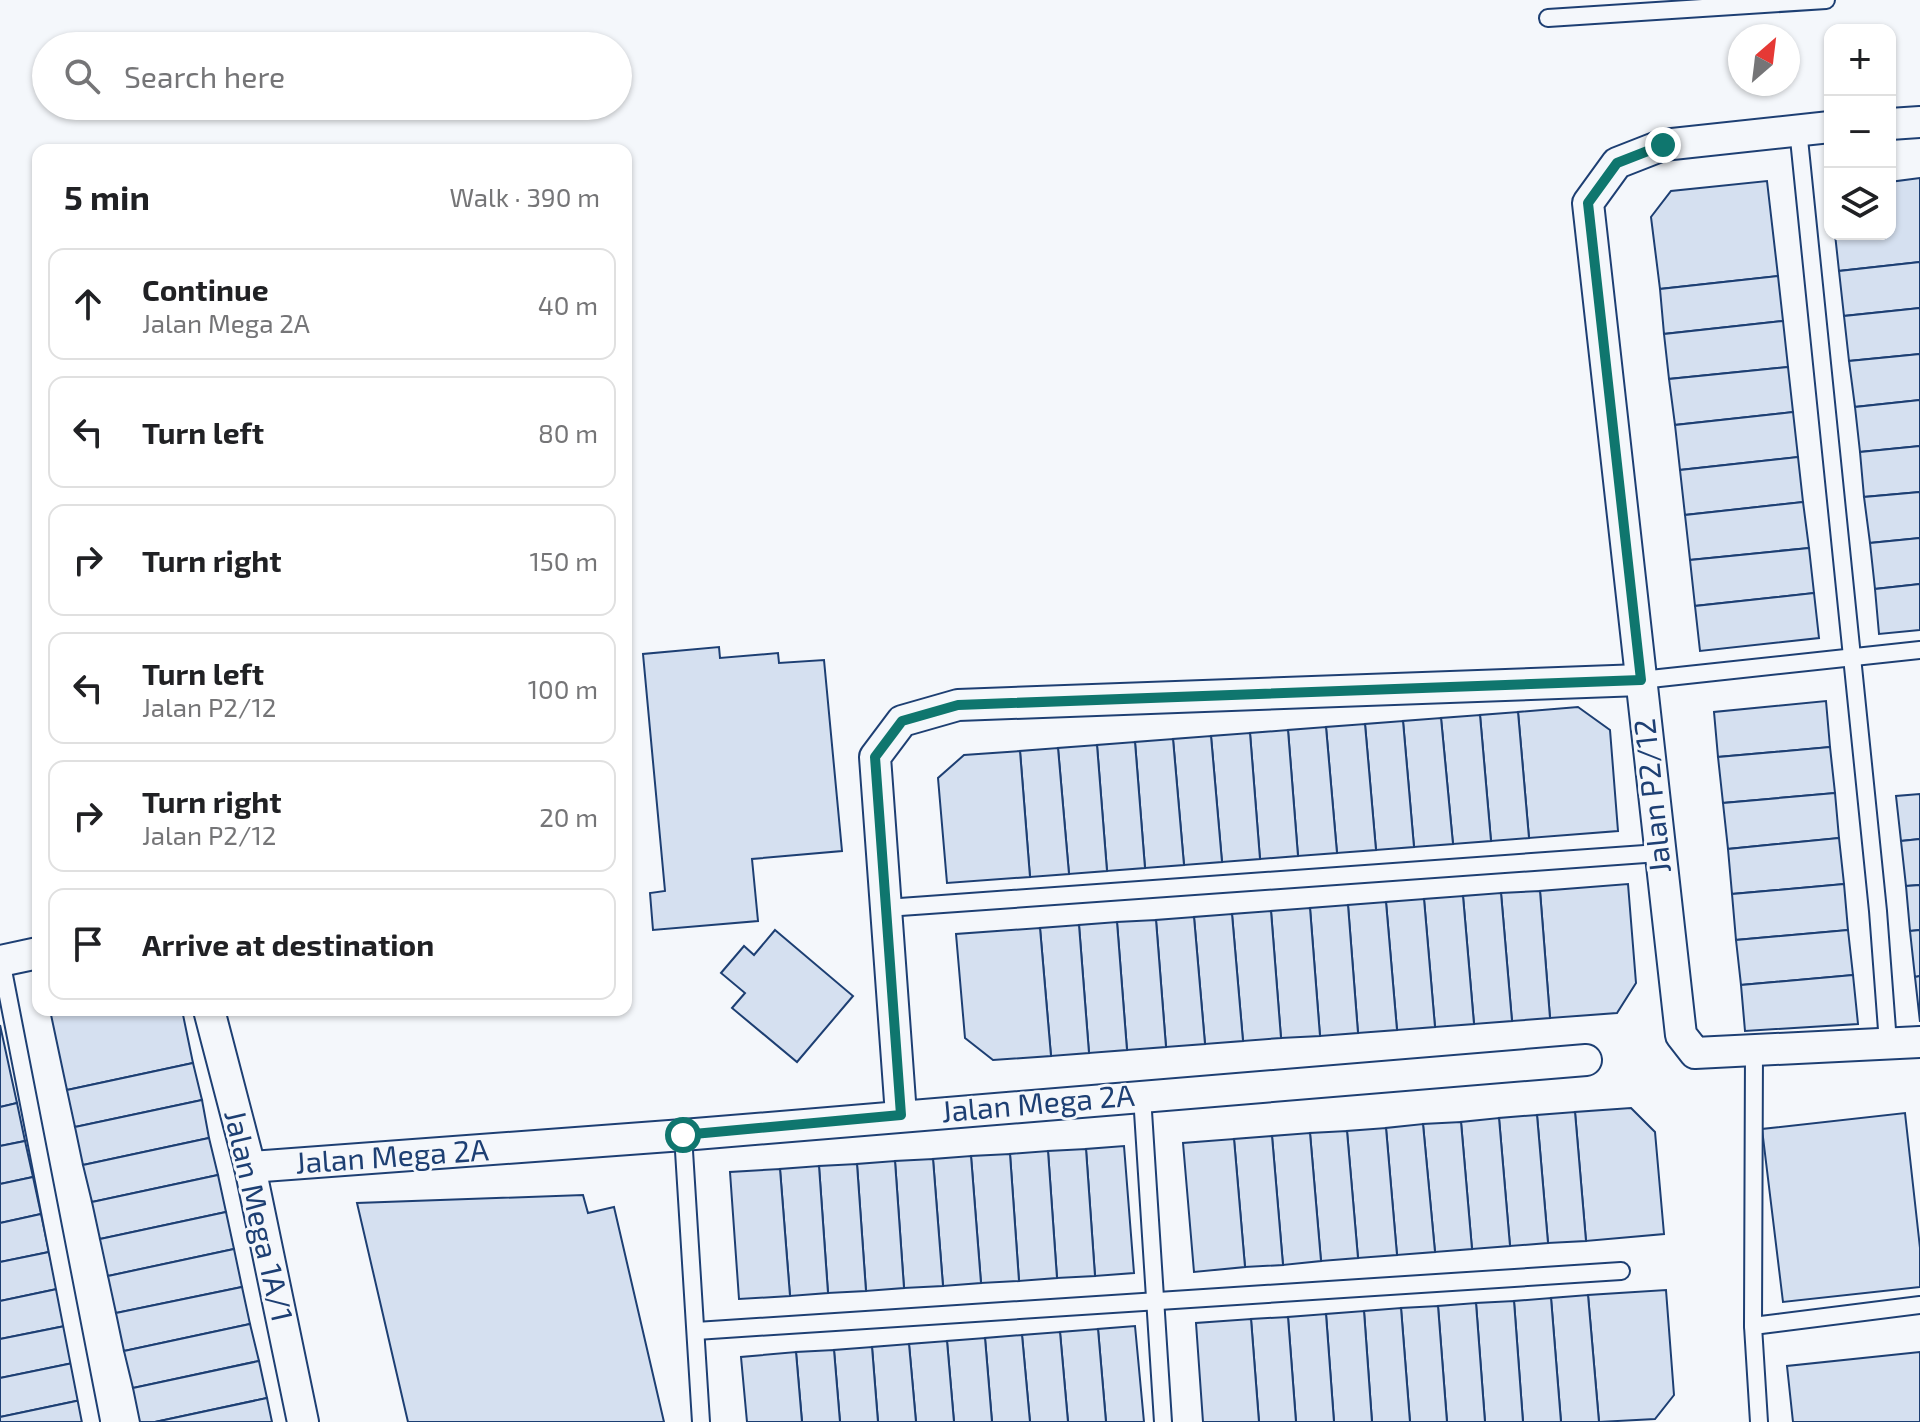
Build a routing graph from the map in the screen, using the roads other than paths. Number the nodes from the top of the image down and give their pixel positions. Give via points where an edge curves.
1 (1826, 0) edge
2 (1548, 18) dead end
3 (1920, 122) edge
4 (1896, 124) edge
5 (1824, 127) edge
6 (1798, 129) junction
7 (1920, 650) edge
8 (1853, 658) junction
9 (1641, 680) junction
10 (1659, 853) junction
11 (886, 908) junction
12 (32, 954) edge
13 (0, 960) edge
14 (211, 1016) edge
15 (1920, 1042) edge
16 (1888, 1043) junction
17 (1754, 1049) junction
18 (1586, 1060) dead end
19 (1142, 1096) junction
20 (901, 1115) junction
21 (683, 1135) junction
22 (250, 1167) junction
23 (1621, 1271) dead end
24 (1154, 1300) junction
25 (1920, 1305) edge
26 (1753, 1326) junction
27 (696, 1331) junction
28 (91, 1422) edge
29 (303, 1422) edge
30 (701, 1422) edge
31 (1163, 1422) edge
32 (1759, 1422) edge

1 - 2 lane
3 - 4 street
5 - 6 street, Jalan P2/12
6 - 8 lane
6 - 9 street, Jalan P2/12 via 1663,145 1617,163 1588,203
7 - 8 lane
8 - 9 lane
8 - 16 lane
9 - 10 street, Jalan P2/12
9 - 11 street via 958,705 902,721 875,757
10 - 11 lane
10 - 17 street, Jalan P2/12 via 1681,1035 1695,1053
11 - 20 street
12 - 13 street
13 - 28 lane
14 - 22 street, Jalan Mega 1A/1
15 - 16 street
16 - 17 street
17 - 26 lane
18 - 19 street, Jalan Mega 2A
19 - 20 street, Jalan Mega 2A
19 - 24 lane
20 - 21 street, Jalan Mega 2A
21 - 22 street, Jalan Mega 2A
21 - 27 lane
22 - 29 street, Jalan Mega 1A/1
23 - 24 lane
24 - 27 lane
24 - 31 lane
25 - 26 lane
26 - 32 lane
27 - 30 lane

